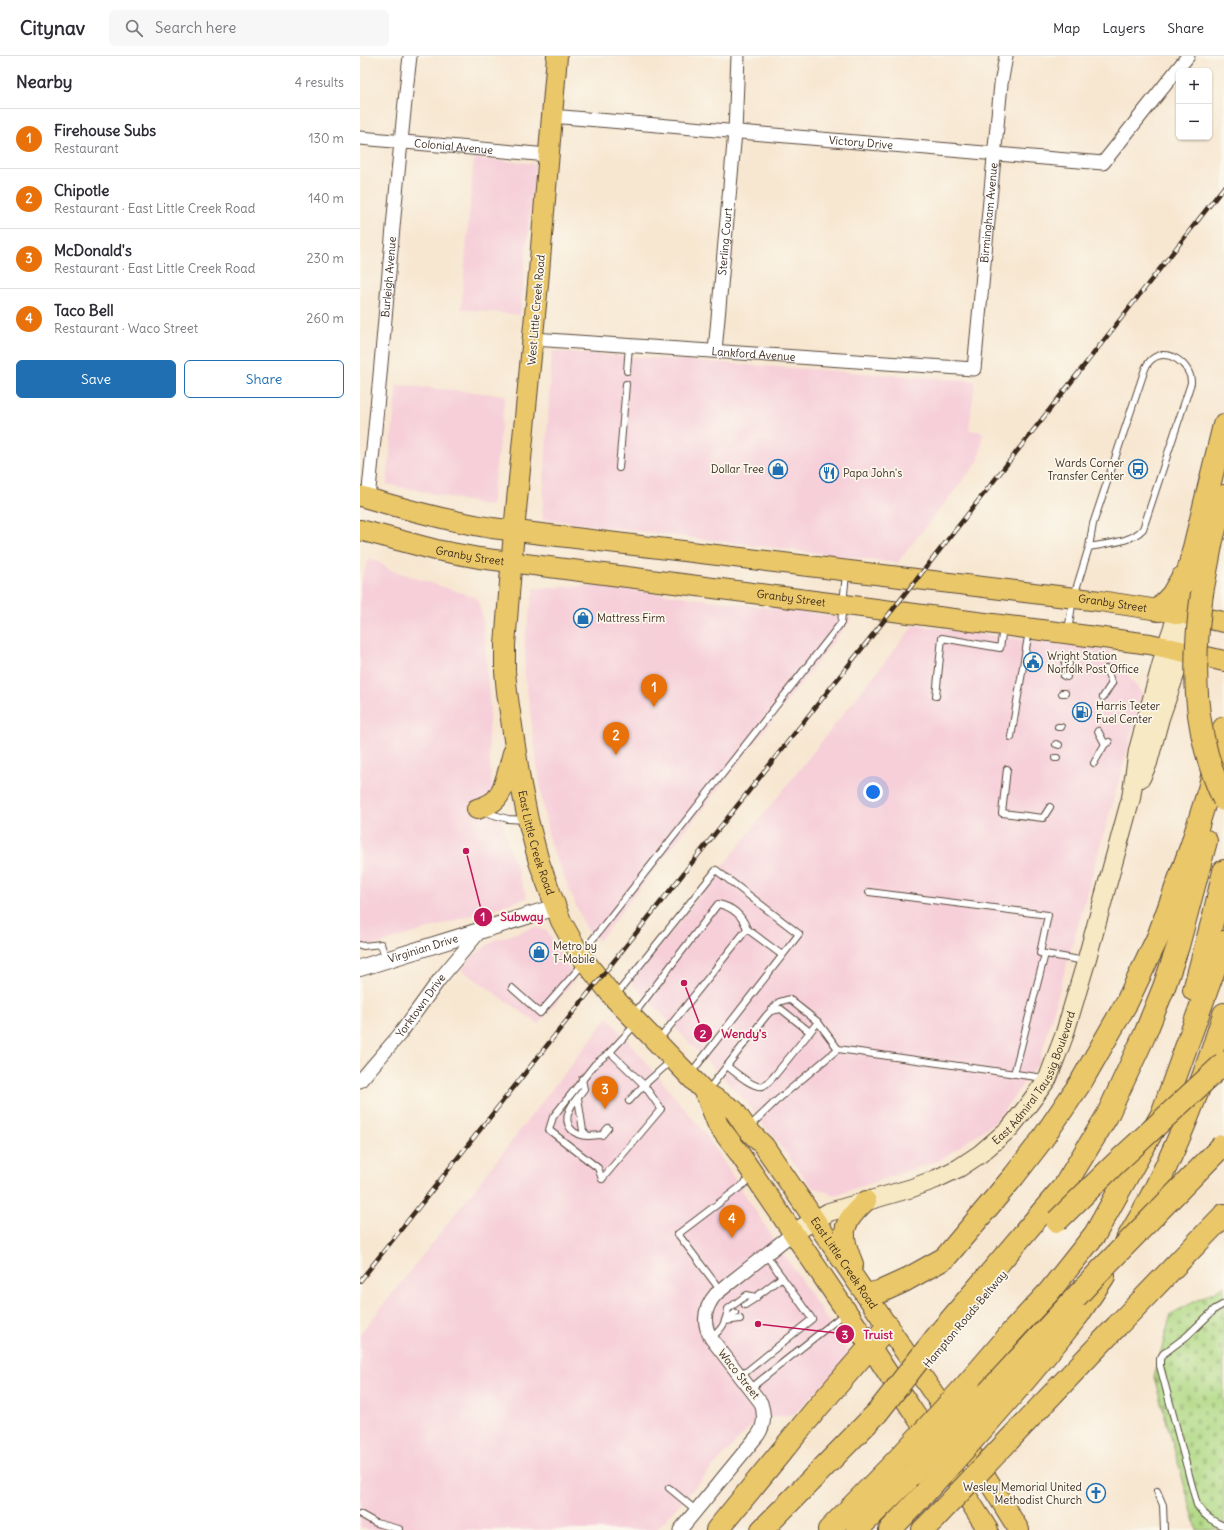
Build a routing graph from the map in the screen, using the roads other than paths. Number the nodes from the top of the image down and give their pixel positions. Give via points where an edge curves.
1 (410, 56) edge
2 (557, 56) edge
3 (738, 56) edge
4 (1006, 56) edge
5 (1188, 56) edge
6 (551, 116) junction
7 (736, 132) junction
8 (360, 138) edge
9 (400, 141) junction
10 (994, 154) junction
11 (548, 155) junction
12 (533, 339) junction
13 (629, 346) junction
14 (716, 351) junction
15 (974, 369) joint
16 (627, 371) dead end
17 (626, 384) dead end
18 (1224, 425) edge
19 (620, 468) dead end
20 (1224, 496) edge
21 (364, 497) edge
22 (360, 530) edge
23 (514, 531) junction
24 (1089, 547) junction
25 (512, 563) junction
26 (846, 570) junction
27 (1073, 599) junction
28 (1175, 612) junction
29 (842, 614) junction
30 (1224, 622) edge
31 (1004, 626) junction
32 (1029, 629) junction
33 (1068, 634) junction
34 (1173, 649) junction
35 (1224, 661) edge
36 (1106, 669) dead end
37 (1105, 681) dead end
38 (1112, 683) junction
39 (936, 696) dead end
40 (1102, 697) dead end
41 (1224, 728) edge
42 (1098, 731) dead end
43 (1011, 738) dead end
44 (1107, 743) junction
45 (515, 747) junction
46 (1096, 749) dead end
47 (1094, 763) dead end
48 (1007, 769) dead end
49 (1224, 770) edge
50 (1224, 800) edge
51 (1050, 807) dead end
52 (477, 809) joint
53 (528, 820) junction
54 (1224, 871) edge
55 (869, 892) dead end
56 (556, 908) junction
57 (747, 929) junction
58 (481, 930) junction
59 (1224, 942) edge
60 (360, 945) edge
61 (1045, 954) junction
62 (782, 955) junction
63 (583, 958) junction
64 (386, 961) junction
65 (1086, 962) junction
66 (360, 968) edge
67 (512, 988) dead end
68 (614, 998) junction
69 (771, 1011) junction
70 (1224, 1014) edge
71 (635, 1019) junction
72 (818, 1022) junction
73 (810, 1032) junction
74 (657, 1042) junction
75 (838, 1050) junction
76 (610, 1052) junction
77 (673, 1059) junction
78 (1224, 1063) edge
79 (727, 1066) junction
80 (1014, 1074) junction
81 (689, 1075) junction
82 (1048, 1078) junction
83 (582, 1079) junction
84 (360, 1081) edge
85 (644, 1085) junction
86 (706, 1092) junction
87 (578, 1098) junction
88 (629, 1101) dead end
89 (1162, 1114) junction
90 (608, 1128) dead end
91 (588, 1136) junction
92 (740, 1137) junction
93 (1223, 1145) edge
94 (755, 1176) junction
95 (866, 1201) junction
96 (1224, 1215) edge
97 (814, 1220) junction
98 (793, 1233) junction
99 (766, 1255) junction
100 (782, 1276) junction
101 (721, 1291) junction
102 (867, 1295) junction
103 (756, 1298) junction
104 (1224, 1304) edge
105 (745, 1305) dead end
106 (847, 1312) junction
107 (735, 1313) dead end
108 (740, 1319) dead end
109 (726, 1322) junction
110 (888, 1326) junction
111 (944, 1335) junction
112 (711, 1338) junction
113 (870, 1346) junction
114 (741, 1376) junction
115 (751, 1388) junction
116 (669, 1488) dead end
117 (1157, 1491) dead end
118 (998, 1498) junction
119 (697, 1511) junction
120 (360, 1514) edge
121 (929, 1524) edge
122 (1224, 1526) edge
123 (399, 1529) dead end
124 (680, 1530) edge
125 (717, 1530) edge
126 (762, 1530) edge
127 (829, 1530) edge
128 (857, 1530) edge
129 (890, 1530) edge
130 (988, 1530) edge
131 (1019, 1530) edge
132 (1164, 1530) edge

1 - 9 street, Burleigh Avenue
2 - 6 main road, West Little Creek Road
3 - 7 street, Sterling Court
4 - 10 street, Birmingham Avenue
5 - 10 street, Victory Drive via 1103,164
6 - 7 street, Victory Drive
6 - 11 main road, West Little Creek Road
7 - 10 street, Victory Drive
7 - 14 street, Sterling Court
8 - 9 street, Colonial Avenue
9 - 11 street, Colonial Avenue
9 - 21 street, Burleigh Avenue via 381,364
10 - 15 street, Birmingham Avenue
11 - 12 main road, West Little Creek Road
12 - 13 street, Lankford Avenue
12 - 23 main road, West Little Creek Road
13 - 14 street, Lankford Avenue
13 - 16 lane
14 - 15 street, Lankford Avenue
17 - 19 lane
18 - 28 highway via 1190,564 1172,594
20 - 50 highway, bridge via 1212,540 1196,642 1199,724 1205,752
21 - 23 main road, Granby Street via 460,523
22 - 25 main road, Granby Street via 436,550
23 - 25 main road, West Little Creek Road
23 - 26 main road, Granby Street
24 - 24 lane via 1093,524 1145,369 1150,360 1158,356 1178,359 1189,370 1191,383 1143,529 1131,539
24 - 27 lane
25 - 29 main road, Granby Street
25 - 45 main road, East Little Creek Road via 504,660
26 - 27 main road, Granby Street
26 - 29 lane
27 - 28 main road, Granby Street
27 - 33 lane
28 - 30 main road, Granby Street
28 - 34 main road, East Admiral Taussig Boulevard
29 - 31 main road, Granby Street
29 - 63 lane
31 - 32 main road, Granby Street
31 - 39 lane via 1000,648 942,638
32 - 33 main road, Granby Street
32 - 43 lane
33 - 34 main road, Granby Street
34 - 35 main road, Granby Street
34 - 65 main road, East Admiral Taussig Boulevard via 1138,750 1131,798
36 - 38 lane
37 - 38 lane
38 - 40 lane
41 - 102 highway via 1194,840 1158,938 1127,1002 1081,1082 1014,1176 945,1258 904,1281
42 - 44 lane
44 - 46 lane
44 - 47 lane
45 - 52 main road via 499,796
45 - 53 main road, East Little Creek Road
48 - 51 lane via 1002,813 1043,818
49 - 111 highway via 1178,946 1145,1034 1116,1098 1081,1161 1065,1184
52 - 53 lane via 508,819
53 - 56 main road, East Little Creek Road via 539,862
54 - 89 highway
55 - 61 lane via 1048,915 1040,953
56 - 58 street, Virginian Drive
56 - 63 main road, East Little Creek Road
57 - 62 lane
57 - 71 lane via 744,919 727,906 718,904
57 - 74 lane
58 - 64 street, Virginian Drive
58 - 84 street, Yorktown Drive
59 - 89 highway
60 - 64 lane via 381,944
61 - 65 lane
61 - 80 lane
62 - 68 lane via 799,934 716,870
62 - 81 lane
63 - 67 lane via 540,1013
63 - 68 main road, East Little Creek Road
64 - 66 street, Virginian Drive
65 - 82 main road, East Admiral Taussig Boulevard via 1064,1036
68 - 71 main road, East Little Creek Road
69 - 72 lane via 779,1002 789,999
69 - 73 lane via 781,1009
69 - 79 lane
70 - 129 highway, bridge via 1181,1133 1128,1238 1078,1315 1041,1362 999,1412
71 - 74 main road, East Little Creek Road
71 - 76 lane
72 - 73 lane
72 - 75 lane
73 - 79 lane via 771,1079 762,1086 755,1086
74 - 77 main road, East Little Creek Road
75 - 80 lane
75 - 92 lane via 775,1102
76 - 83 lane
76 - 85 lane
77 - 81 main road, East Little Creek Road
77 - 85 lane
78 - 111 highway, Hampton Roads Beltway, bridge via 1030,1246
79 - 86 lane
80 - 82 lane
81 - 86 main road, East Little Creek Road
82 - 95 main road, East Admiral Taussig Boulevard via 1010,1128 980,1154 936,1179
83 - 85 lane via 553,1117 549,1130 598,1168 602,1179 660,1109
83 - 87 lane via 584,1089
85 - 88 lane
86 - 92 main road, East Little Creek Road via 718,1125
87 - 91 lane via 584,1132
87 - 91 lane via 569,1109 568,1124 573,1132 580,1136
89 - 127 highway, bridge via 1095,1234 1073,1263 969,1382
90 - 91 lane via 602,1135
92 - 94 main road, East Little Creek Road
92 - 97 main road, East Little Creek Road via 764,1146
93 - 128 highway, bridge via 1099,1272 913,1474
94 - 98 main road, East Little Creek Road
94 - 101 lane via 678,1234
95 - 97 main road, East Admiral Taussig Boulevard via 829,1212
95 - 102 main road via 854,1212 844,1230 847,1249
96 - 121 highway, bridge
97 - 98 main road, East Admiral Taussig Boulevard
97 - 102 main road, East Little Creek Road
98 - 99 street, Waco Street
98 - 106 main road, East Little Creek Road
99 - 100 lane
99 - 101 street, Waco Street
100 - 103 lane
100 - 114 lane via 812,1319
101 - 112 street, Waco Street via 711,1300 705,1314 705,1324
102 - 110 main road, East Little Creek Road
103 - 105 lane
103 - 109 lane via 747,1295 728,1309
104 - 122 lane via 1163,1354 1160,1360 1197,1505 1202,1514
106 - 113 main road, East Little Creek Road
106 - 115 lane
107 - 109 lane
108 - 109 lane
109 - 112 lane
110 - 113 highway
110 - 118 main road, East Little Creek Road via 936,1397
111 - 126 highway, bridge via 877,1413
112 - 114 street, Waco Street
113 - 125 highway
113 - 130 main road, East Little Creek Road
114 - 115 street, Waco Street
115 - 119 street, Waco Street via 764,1411 765,1420 761,1431
116 - 119 lane
117 - 132 lane via 1163,1505
118 - 130 main road
118 - 131 main road, East Little Creek Road
119 - 124 street, Waco Street
120 - 123 lane via 376,1523

